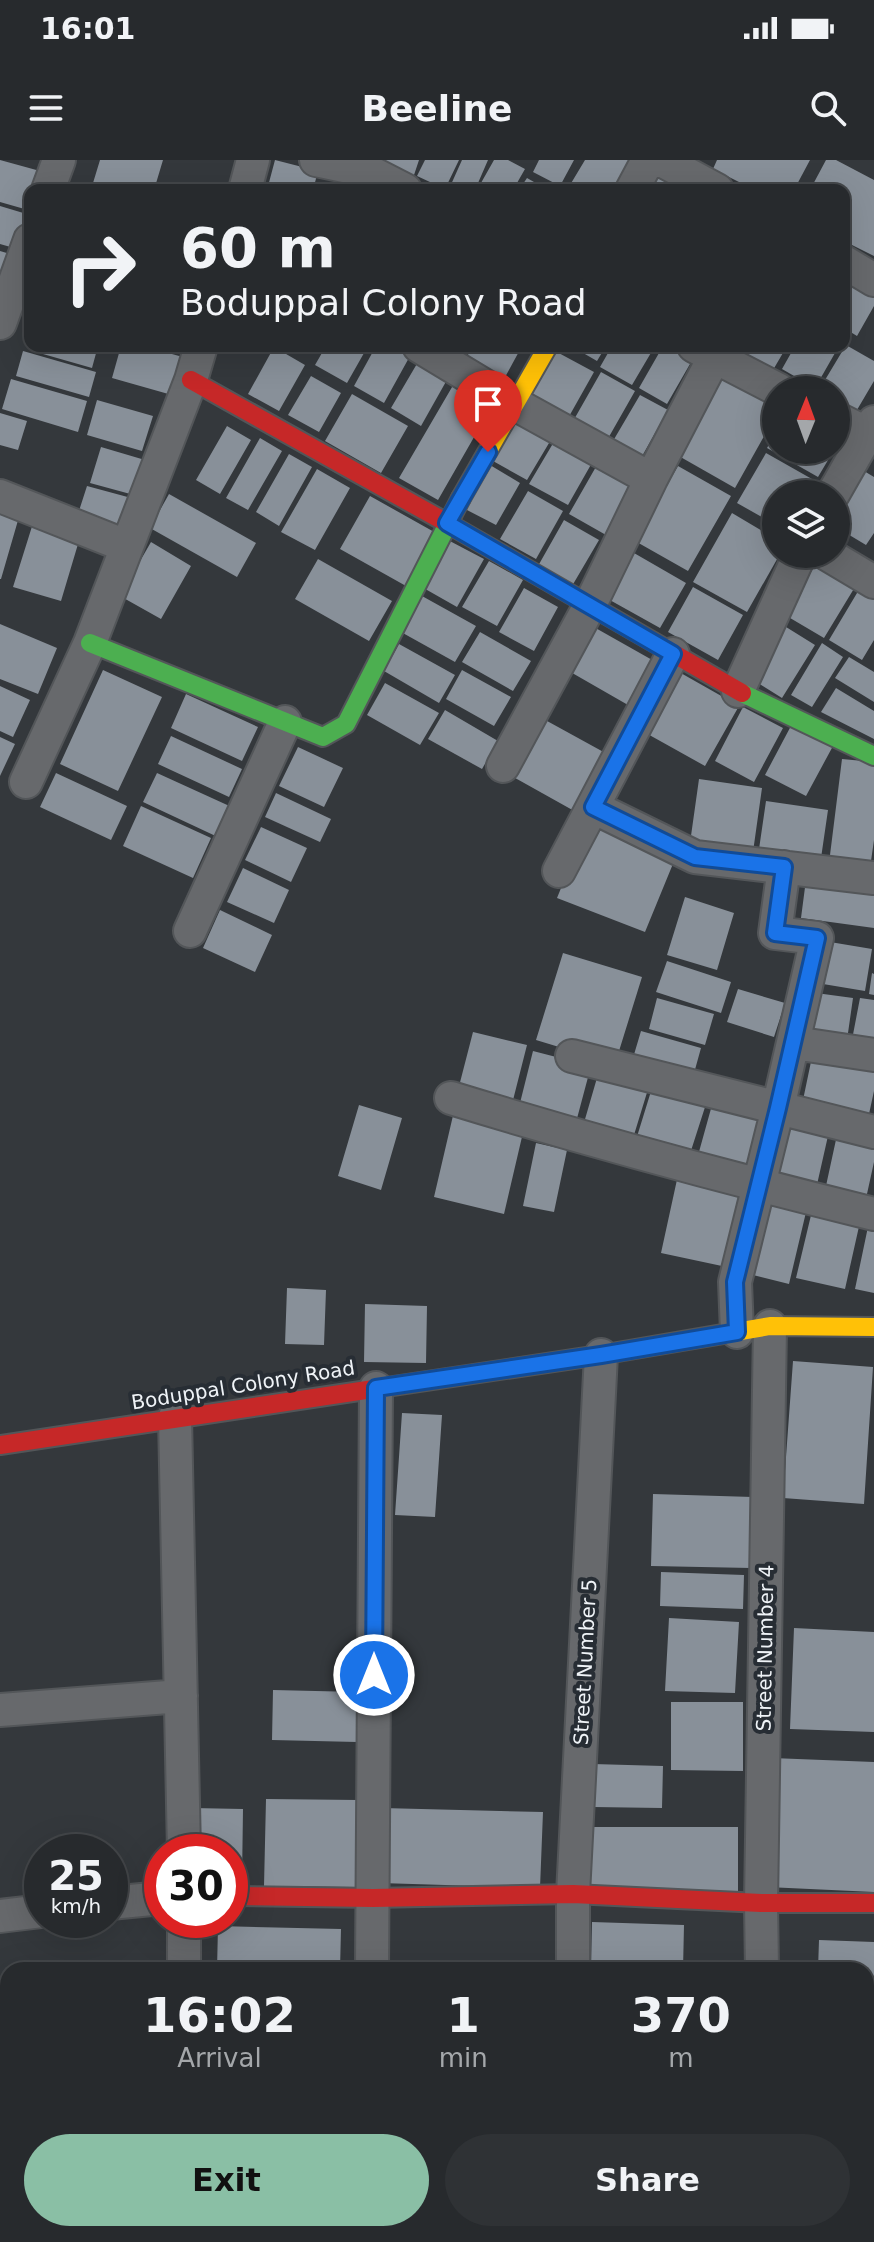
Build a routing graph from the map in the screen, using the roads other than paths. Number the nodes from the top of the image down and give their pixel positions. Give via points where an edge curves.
1 (59, 160) edge
2 (253, 160) edge
3 (316, 160) edge
4 (648, 160) edge
5 (661, 160) edge
6 (369, 166) edge
7 (50, 184) edge
8 (247, 184) edge
9 (396, 184) edge
10 (635, 184) edge
11 (706, 184) edge
12 (24, 257) edge
13 (850, 266) edge
14 (874, 280) edge
15 (0, 323) edge
16 (199, 352) edge
17 (429, 352) edge
18 (545, 352) edge
19 (709, 352) edge
20 (713, 352) edge
21 (191, 380) junction
22 (762, 380) edge
23 (515, 404) junction
24 (850, 422) edge
25 (871, 428) edge
26 (651, 479) junction
27 (841, 480) edge
28 (0, 496) edge
29 (447, 523) junction
30 (126, 546) junction
31 (794, 568) edge
32 (850, 568) edge
33 (874, 582) edge
34 (589, 607) junction
35 (90, 643) junction
36 (673, 654) junction
37 (738, 691) junction
38 (285, 722) junction
39 (874, 756) edge
40 (503, 766) dead end
41 (26, 782) dead end
42 (593, 807) junction
43 (784, 867) junction
44 (559, 871) dead end
45 (874, 878) edge
46 (190, 931) dead end
47 (794, 1043) junction
48 (874, 1055) edge
49 (572, 1056) dead end
50 (451, 1098) dead end
51 (778, 1108) junction
52 (874, 1132) edge
53 (759, 1186) junction
54 (874, 1214) edge
55 (770, 1326) junction
56 (874, 1327) edge
57 (737, 1332) junction
58 (601, 1355) junction
59 (376, 1388) junction
60 (175, 1417) junction
61 (0, 1445) edge
62 (181, 1696) junction
63 (0, 1710) edge
64 (184, 1834) edge
65 (573, 1894) junction
66 (248, 1896) edge
67 (373, 1898) junction
68 (761, 1903) junction
69 (874, 1903) edge
70 (24, 1913) edge
71 (0, 1916) edge
72 (184, 1938) edge
73 (184, 1962) edge
74 (372, 1962) edge
75 (573, 1962) edge
76 (762, 1962) edge

1 - 7 street
2 - 8 street
3 - 6 street
4 - 10 street
5 - 11 street
6 - 9 street
12 - 15 street
13 - 14 street
16 - 21 street
17 - 23 street
18 - 23 street
19 - 26 street
20 - 22 street
21 - 29 street
21 - 30 street
23 - 26 street
23 - 29 street
24 - 25 street
25 - 27 street
26 - 34 street
28 - 30 street
29 - 34 street
29 - 38 street via 346,724 323,737
30 - 35 street
31 - 37 street
32 - 33 street
34 - 36 street
34 - 40 street
35 - 38 street
35 - 41 street
36 - 37 street
36 - 42 street
37 - 39 street
38 - 46 street
42 - 43 street via 695,857
42 - 44 street
43 - 45 street
43 - 47 street via 775,933 817,938
47 - 48 street
47 - 51 street
49 - 51 street
50 - 53 street
51 - 52 street
51 - 53 street
53 - 54 street
53 - 57 street via 735,1282
55 - 56 street, Boduppal Colony Road
55 - 57 street, Boduppal Colony Road
55 - 68 street, Street Number 4
57 - 58 street, Boduppal Colony Road
58 - 59 street, Boduppal Colony Road
58 - 65 street, Street Number 5
59 - 60 street, Boduppal Colony Road
59 - 67 street
60 - 61 street, Boduppal Colony Road
60 - 62 street
62 - 63 street
62 - 64 street
65 - 67 street
65 - 68 street
65 - 75 street, Street Number 5
66 - 67 street
67 - 74 street
68 - 69 street
68 - 76 street, Street Number 4
70 - 71 street
72 - 73 street

